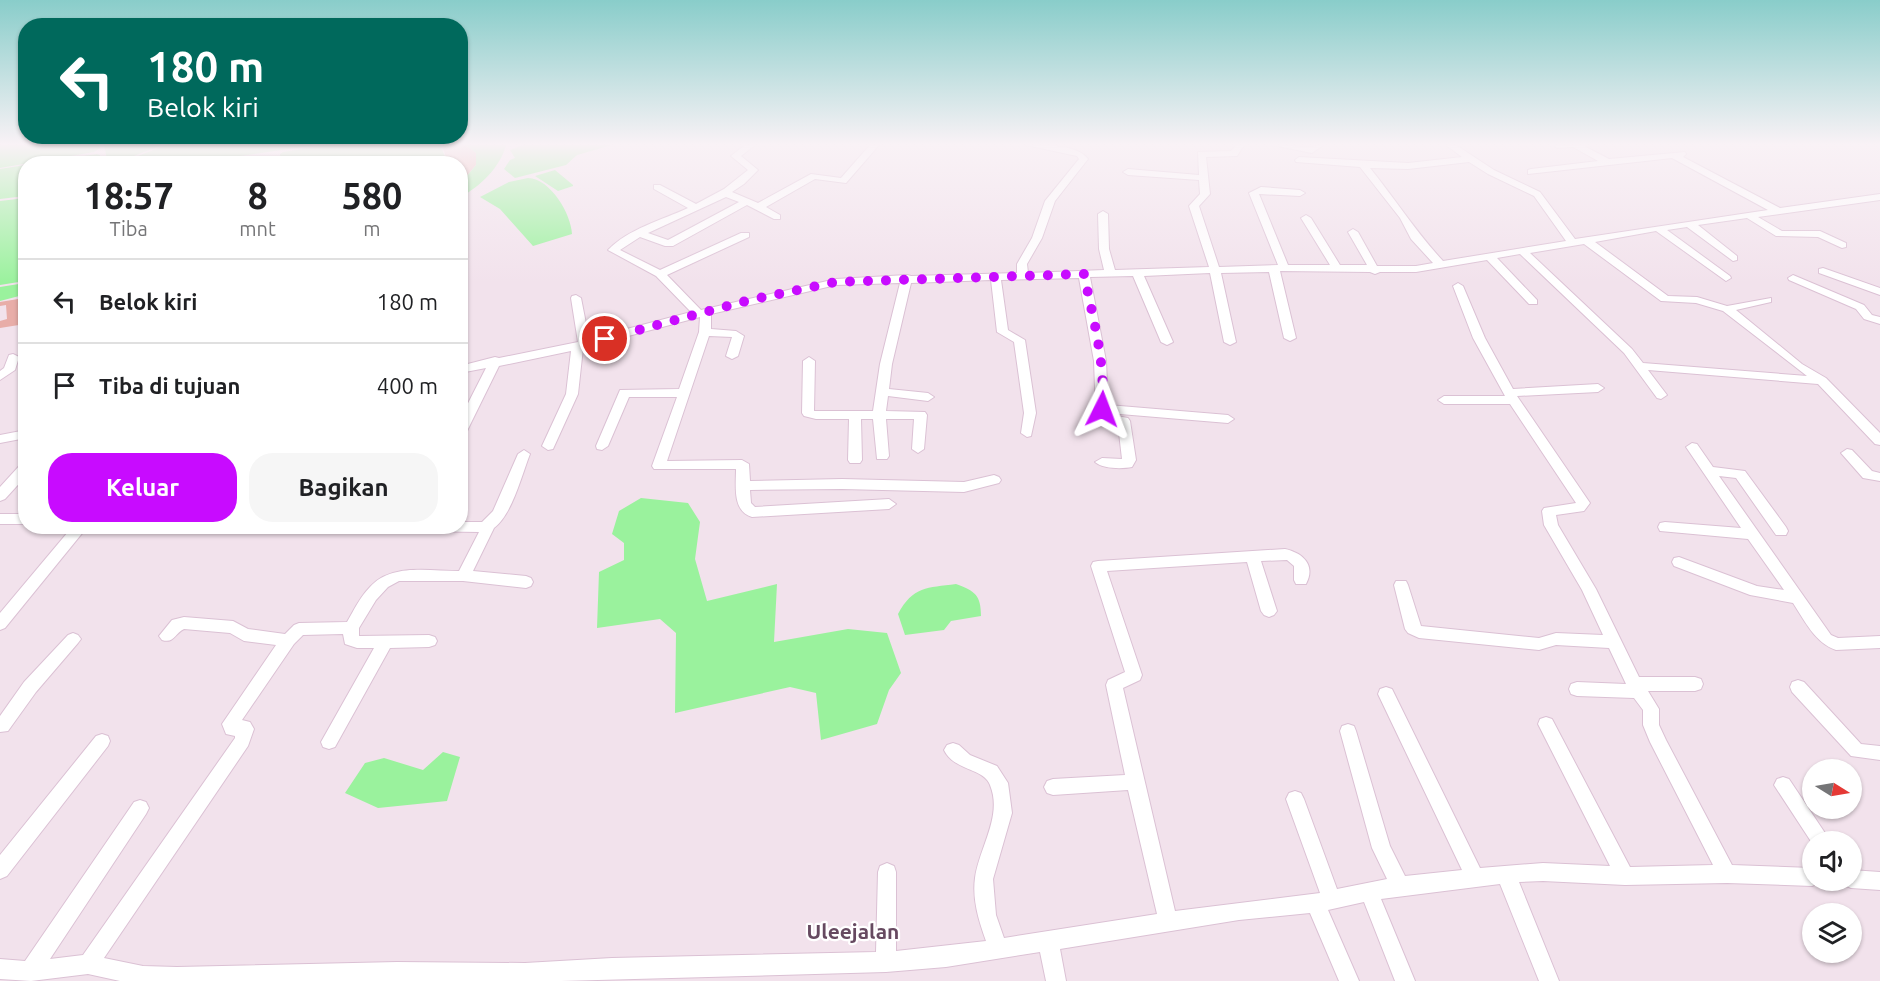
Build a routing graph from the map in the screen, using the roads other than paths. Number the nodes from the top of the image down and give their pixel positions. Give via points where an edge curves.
1 (664, 191) edge
2 (788, 191) edge
3 (1058, 191) edge
4 (1205, 191) edge
5 (1259, 191) edge
6 (1271, 191) edge
7 (1383, 191) edge
8 (1531, 191) edge
9 (1741, 191) edge
10 (723, 192) joint
11 (1300, 193) dead end
12 (1880, 197) edge
13 (746, 202) junction
14 (694, 207) junction
15 (759, 207) junction
16 (1778, 211) junction
17 (1103, 214) dead end
18 (1748, 215) junction
19 (777, 217) dead end
20 (1306, 218) dead end
21 (1690, 224) junction
22 (1658, 228) junction
23 (1353, 232) dead end
24 (641, 234) junction
25 (745, 235) dead end
26 (1586, 240) junction
27 (1572, 242) junction
28 (1842, 245) dead end
29 (1522, 251) junction
30 (1489, 256) junction
31 (1733, 258) dead end
32 (1441, 265) junction
33 (1279, 269) junction
34 (1215, 270) junction
35 (1338, 270) junction
36 (1375, 271) junction
37 (1823, 271) dead end
38 (1110, 273) junction
39 (1137, 273) junction
40 (660, 274) junction
41 (1084, 274) junction
42 (1023, 277) junction
43 (907, 278) junction
44 (1726, 278) dead end
45 (1793, 278) dead end
46 (996, 279) junction
47 (1458, 286) dead end
48 (1880, 292) edge
49 (576, 298) dead end
50 (1767, 300) dead end
51 (1533, 302) dead end
52 (1727, 309) junction
53 (703, 313) junction
54 (1880, 321) edge
55 (705, 332) junction
56 (1290, 338) dead end
57 (1167, 342) dead end
58 (1230, 342) dead end
59 (581, 345) junction
60 (732, 356) dead end
61 (13, 357) dead end
62 (495, 361) junction
63 (809, 361) dead end
64 (1641, 366) junction
65 (468, 368) edge
66 (0, 376) edge
67 (1822, 381) junction
68 (1598, 388) dead end
69 (881, 392) junction
70 (683, 393) junction
71 (1661, 395) dead end
72 (1512, 396) junction
73 (928, 397) dead end
74 (1444, 400) dead end
75 (1102, 409) junction
76 (879, 415) junction
77 (855, 416) junction
78 (468, 417) edge
79 (1228, 419) dead end
80 (1027, 433) dead end
81 (18, 436) edge
82 (0, 439) edge
83 (1880, 441) edge
84 (548, 446) dead end
85 (602, 447) dead end
86 (1692, 447) dead end
87 (918, 449) dead end
88 (1847, 453) dead end
89 (524, 454) dead end
90 (882, 456) dead end
91 (855, 460) dead end
92 (1102, 462) dead end
93 (1710, 471) junction
94 (18, 476) edge
95 (1880, 477) edge
96 (994, 480) dead end
97 (743, 486) junction
98 (0, 496) edge
99 (889, 504) dead end
100 (0, 519) edge
101 (18, 519) edge
102 (468, 527) edge
103 (485, 527) junction
104 (1665, 527) dead end
105 (1781, 531) dead end
106 (74, 534) edge
107 (1754, 534) junction
108 (1251, 556) junction
109 (1679, 562) dead end
110 (463, 576) junction
111 (1301, 580) dead end
112 (526, 582) dead end
113 (1401, 585) dead end
114 (1798, 598) junction
115 (1269, 611) dead end
116 (0, 624) edge
117 (351, 628) junction
118 (167, 636) dead end
119 (73, 639) dead end
120 (288, 640) junction
121 (429, 641) dead end
122 (1613, 642) junction
123 (1880, 642) edge
124 (385, 643) junction
125 (1695, 684) dead end
126 (1637, 687) junction
127 (1798, 687) dead end
128 (1577, 689) dead end
129 (1386, 694) dead end
130 (1546, 724) dead end
131 (1, 730) edge
132 (1348, 731) dead end
133 (102, 741) dead end
134 (329, 742) dead end
135 (953, 750) dead end
136 (1880, 753) edge
137 (1135, 783) junction
138 (1784, 785) dead end
139 (1053, 787) dead end
140 (1295, 799) dead end
141 (140, 808) dead end
142 (1815, 831) edge
143 (0, 870) edge
144 (887, 872) dead end
145 (1506, 874) junction
146 (1728, 874) junction
147 (1625, 876) junction
148 (1802, 877) edge
149 (1474, 878) junction
150 (1862, 880) edge
151 (1880, 881) edge
152 (1400, 886) junction
153 (1369, 892) junction
154 (1323, 900) junction
155 (1167, 922) junction
156 (1048, 940) junction
157 (998, 948) junction
158 (886, 962) junction
159 (88, 964) junction
160 (0, 969) edge
161 (30, 971) junction
162 (394, 977) edge
163 (524, 977) edge
164 (1056, 981) edge
165 (1349, 981) edge
166 (1406, 981) edge
167 (1549, 981) edge

1 - 14 street
2 - 15 street
3 - 42 street via 1022,264
4 - 34 street via 1194,208
5 - 33 street via 1254,193
6 - 11 street
7 - 32 street via 1415,237
8 - 27 street
9 - 16 street
10 - 13 street
10 - 14 street
12 - 16 street
13 - 15 street
13 - 24 street via 669,244
14 - 24 street
15 - 19 street
16 - 18 street
17 - 38 street via 1104,249
18 - 21 street
18 - 28 street via 1780,234 1821,234
20 - 35 street
21 - 22 street
21 - 31 street
22 - 26 street
22 - 44 street
23 - 36 street
24 - 40 street via 613,251
25 - 40 street
26 - 27 street
26 - 52 street via 1665,299 1697,300
27 - 29 street
29 - 30 street
29 - 64 street
30 - 32 street
30 - 51 street
32 - 36 street
33 - 34 street
33 - 35 street
33 - 56 street
34 - 39 street
34 - 58 street
35 - 36 street
37 - 48 street
38 - 39 street
38 - 41 street
39 - 57 street
40 - 53 street
41 - 42 street
41 - 75 street via 1099,345 1104,385
42 - 46 street
43 - 46 street
43 - 53 street via 836,282
43 - 69 street
45 - 54 street via 1860,307 1868,317
46 - 80 street via 1003,332 1020,340 1030,413
47 - 72 street via 1479,338
49 - 59 street
50 - 52 street
52 - 67 street
53 - 55 street
53 - 59 street
55 - 60 street via 736,334
55 - 70 street
59 - 62 street
59 - 84 street via 572,394
61 - 66 street via 9,370
62 - 65 street
62 - 78 street
63 - 77 street via 808,413
64 - 67 street
64 - 71 street
67 - 83 street
68 - 72 street
69 - 73 street
69 - 76 street
70 - 85 street via 624,393
70 - 97 street via 659,466 739,463 743,466
72 - 74 street
72 - 122 street via 1583,503 1579,508 1549,511 1548,516
75 - 79 street
75 - 92 street via 1107,419 1125,423 1129,460 1127,464
76 - 77 street
76 - 87 street via 921,415
76 - 90 street
77 - 91 street
81 - 82 street
86 - 93 street
88 - 95 street via 1868,476
89 - 103 street via 500,512
93 - 105 street via 1740,474
93 - 107 street
94 - 98 street
96 - 97 street via 964,487
97 - 99 street via 744,503 752,512
100 - 101 street
102 - 103 street
103 - 110 street via 488,529
104 - 107 street
106 - 116 street
107 - 114 street
108 - 111 street via 1290,555 1302,564
108 - 115 street
108 - 137 street via 1097,567 1134,675 1114,685
109 - 114 street via 1755,591
110 - 112 street
110 - 117 street via 390,578 377,587
113 - 122 street via 1413,629 1419,632 1539,644 1556,639
114 - 123 street via 1829,642
117 - 120 street via 303,627
117 - 124 street via 351,640
118 - 120 street via 177,624 184,623 233,627 244,636
119 - 131 street via 30,687
120 - 159 street via 230,724 232,729 246,729 242,741
121 - 124 street
122 - 126 street
124 - 134 street
125 - 126 street
126 - 128 street
126 - 146 street via 1651,709 1651,725 1658,742
127 - 136 street via 1857,751
129 - 149 street
130 - 147 street
132 - 152 street via 1381,848
133 - 143 street
135 - 157 street via 964,760 991,771 999,783 1003,813 984,879 986,915
137 - 139 street
137 - 155 street
138 - 142 street
140 - 154 street
141 - 161 street
144 - 158 street
145 - 147 street
145 - 149 street
145 - 167 street
146 - 147 street
146 - 148 street
149 - 152 street
150 - 151 street
152 - 153 street
153 - 154 street
153 - 166 street
154 - 155 street
154 - 165 street
155 - 156 street
156 - 157 street
156 - 164 street
157 - 158 street
158 - 163 street via 612,968
159 - 161 street
159 - 162 street via 166,977
160 - 161 street
162 - 163 street

